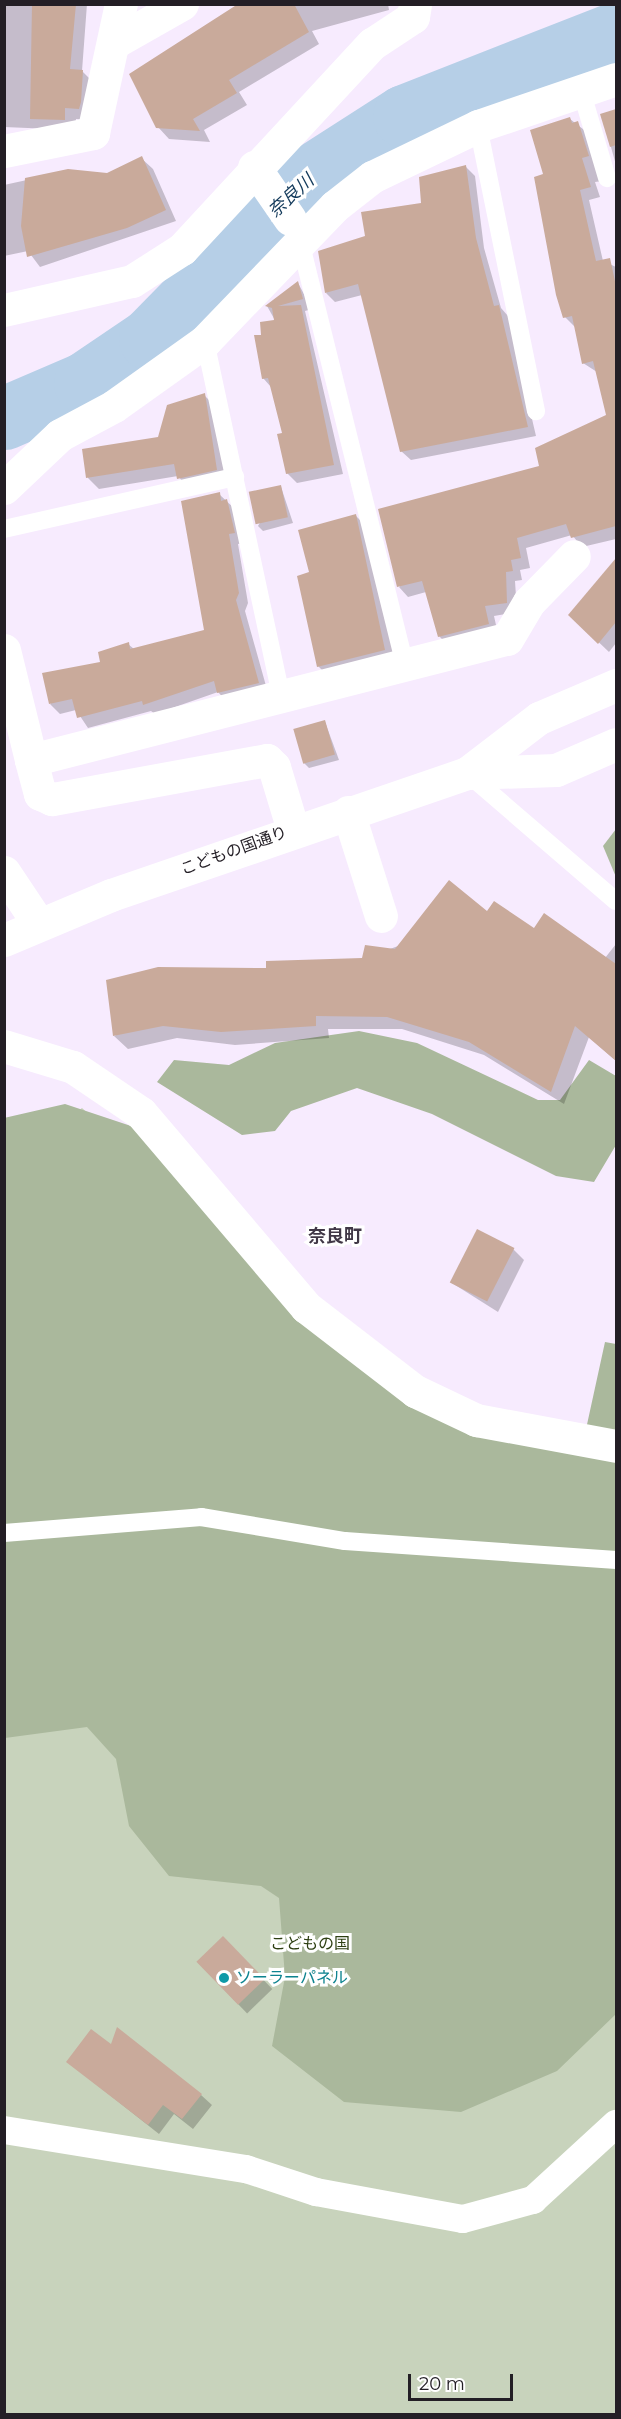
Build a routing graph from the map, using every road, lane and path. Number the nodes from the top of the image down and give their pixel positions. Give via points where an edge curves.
1 (121, 4) edge
2 (182, 4) edge
3 (415, 4) edge
4 (115, 42) junction
5 (616, 79) edge
6 (581, 90) junction
7 (478, 126) junction
8 (4, 151) edge
9 (259, 174) junction
10 (607, 178) dead end
11 (295, 229) junction
12 (4, 310) edge
13 (205, 340) junction
14 (536, 411) dead end
15 (236, 477) junction
16 (4, 488) edge
17 (4, 529) edge
18 (574, 556) dead end
19 (4, 650) edge
20 (405, 666) junction
21 (616, 685) edge
22 (281, 696) junction
23 (616, 744) edge
24 (31, 760) junction
25 (467, 773) junction
26 (348, 812) junction
27 (293, 830) junction
28 (4, 872) edge
29 (616, 901) edge
30 (381, 916) dead end
31 (38, 923) junction
32 (4, 940) edge
33 (4, 1046) edge
34 (616, 1446) edge
35 (4, 1533) edge
36 (616, 1560) edge
37 (616, 2124) edge
38 (4, 2130) edge

1 - 4 street
2 - 4 street
3 - 9 street via 413,17 372,44
4 - 8 street via 93,133
5 - 6 street
6 - 7 street
6 - 10 lane
7 - 11 street via 372,177
7 - 14 lane
9 - 11 street
9 - 12 street via 199,233 132,281
11 - 13 street
11 - 20 lane
13 - 15 lane
13 - 16 street via 124,400 60,435
15 - 17 lane
15 - 22 lane
18 - 20 street via 529,602 507,639
19 - 24 street
20 - 22 street
21 - 25 street, こどもの国通り via 539,718
22 - 24 street
23 - 25 street, こどもの国通り via 556,770
24 - 27 street via 40,794 52,799 267,760 274,767
25 - 26 street, こどもの国通り
25 - 29 lane
26 - 27 street, こどもの国通り
26 - 30 street
27 - 31 street, こどもの国通り
28 - 31 street
31 - 32 street, こどもの国通り
33 - 34 street via 73,1066 132,1107 187,1162 306,1307 415,1391 476,1420
35 - 36 lane via 201,1517 345,1541
37 - 38 street via 533,2200 463,2218 315,2192 246,2169

